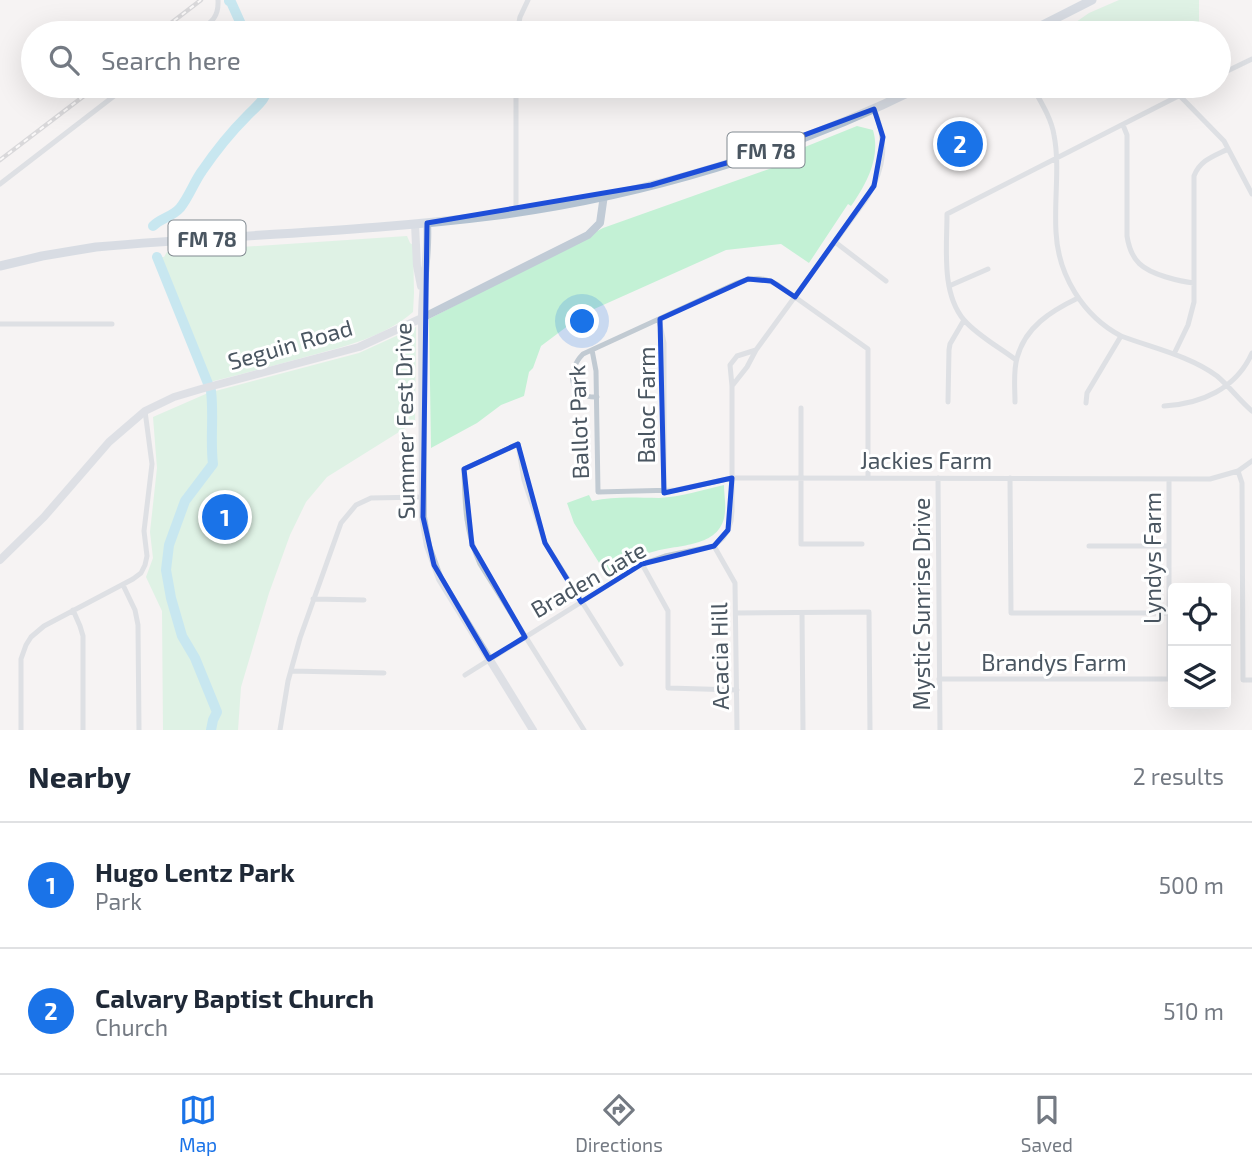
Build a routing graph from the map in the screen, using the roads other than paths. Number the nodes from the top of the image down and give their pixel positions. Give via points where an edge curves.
1 (218, 0) edge
2 (528, 0) edge
3 (1091, 0) edge
4 (210, 21) edge
5 (519, 21) edge
6 (1050, 21) edge
7 (1252, 60) edge
8 (1231, 70) edge
9 (111, 98) edge
10 (516, 98) edge
11 (896, 98) edge
12 (1038, 98) edge
13 (1173, 98) edge
14 (1182, 98) edge
15 (874, 108) junction
16 (1123, 125) junction
17 (1228, 149) junction
18 (1056, 157) junction
19 (0, 184) edge
20 (1252, 194) edge
21 (604, 195) junction
22 (516, 212) junction
23 (427, 223) junction
24 (415, 224) junction
25 (835, 242) junction
26 (0, 265) edge
27 (988, 269) dead end
28 (886, 281) dead end
29 (1194, 283) junction
30 (949, 286) junction
31 (422, 292) junction
32 (795, 297) junction
33 (1078, 298) junction
34 (422, 318) junction
35 (659, 320) junction
36 (964, 320) junction
37 (0, 324) edge
38 (112, 324) dead end
39 (1121, 336) junction
40 (592, 350) junction
41 (756, 350) junction
42 (1252, 353) edge
43 (1174, 354) junction
44 (1016, 360) junction
45 (1227, 385) junction
46 (732, 386) junction
47 (597, 397) junction
48 (948, 402) dead end
49 (1015, 402) dead end
50 (1086, 402) dead end
51 (1164, 406) dead end
52 (801, 408) dead end
53 (145, 411) junction
54 (1252, 411) edge
55 (1252, 461) edge
56 (1238, 471) junction
57 (732, 478) junction
58 (801, 478) junction
59 (868, 478) junction
60 (938, 478) junction
61 (1010, 478) junction
62 (1170, 479) junction
63 (598, 492) joint
64 (664, 492) junction
65 (423, 497) junction
66 (1242, 539) junction
67 (1252, 539) edge
68 (862, 544) dead end
69 (714, 546) junction
70 (1089, 546) dead end
71 (1169, 546) junction
72 (0, 559) edge
73 (642, 564) junction
74 (1169, 583) edge
75 (123, 585) junction
76 (313, 598) junction
77 (363, 600) dead end
78 (581, 601) junction
79 (73, 610) junction
80 (736, 613) junction
81 (802, 613) junction
82 (1168, 613) edge
83 (525, 636) junction
84 (489, 659) junction
85 (621, 664) dead end
86 (291, 671) junction
87 (384, 673) dead end
88 (465, 675) dead end
89 (939, 679) junction
90 (1168, 679) edge
91 (1252, 680) edge
92 (737, 690) junction
93 (21, 730) edge
94 (83, 730) edge
95 (139, 730) edge
96 (280, 730) edge
97 (533, 730) edge
98 (584, 730) edge
99 (737, 730) edge
100 (803, 730) edge
101 (870, 730) edge
102 (940, 730) edge

1 - 4 street via 219,9
2 - 5 street
3 - 6 main road
7 - 8 street
9 - 19 street
10 - 22 street
11 - 15 main road, FM 78
12 - 18 street via 1054,132
13 - 16 street
14 - 17 street
15 - 21 main road, FM 78 via 740,159
15 - 25 street via 883,137 878,175
16 - 18 street
16 - 29 street via 1131,253 1146,269
17 - 20 street
17 - 29 street via 1205,160 1194,176
18 - 30 street via 947,214
18 - 33 street via 1057,240
21 - 22 main road, FM 78
21 - 34 street, Seguin Road via 600,223 588,235
22 - 23 main road, FM 78
23 - 24 main road, FM 78
23 - 31 street, Summer Fest Drive
24 - 26 main road, FM 78 via 109,246
24 - 31 street, Summer Fest Drive
25 - 28 street
25 - 32 street
27 - 30 street
29 - 43 street via 1191,318
30 - 36 street
31 - 34 street, Summer Fest Drive
32 - 35 street via 764,278 748,279
32 - 41 street
32 - 59 street via 868,349
33 - 39 street
33 - 44 street via 1038,322
34 - 53 street, Seguin Road via 350,350 174,397
34 - 65 street, Summer Fest Drive
35 - 40 street
35 - 64 street, Baloc Farm via 664,343
36 - 44 street
36 - 48 street via 950,344
37 - 38 street
39 - 43 street
39 - 50 street
40 - 47 street, Ballot Park
40 - 47 street via 573,366 573,382 584,396
41 - 46 street
41 - 46 street via 733,360
42 - 45 street
43 - 45 street
44 - 49 street
45 - 51 street via 1196,402
45 - 54 street
46 - 57 street
47 - 63 street, Ballot Park
52 - 58 street
53 - 72 street, Seguin Road via 109,442 44,517
53 - 75 street via 152,464 144,531 147,556 141,573
55 - 56 street, Jackies Farm
56 - 62 street, Jackies Farm via 1216,478
56 - 66 street
57 - 58 street, Jackies Farm
57 - 64 street, Jackies Farm
57 - 69 street via 731,521
58 - 59 street, Jackies Farm
58 - 68 street via 801,544
59 - 60 street, Jackies Farm
60 - 61 street, Jackies Farm
60 - 89 street, Mystic Sunrise Drive
61 - 62 street, Jackies Farm
61 - 82 street via 1011,613
62 - 71 street, Lyndys Farm
63 - 64 street, Jackies Farm
65 - 76 street via 371,498 356,505 341,523
65 - 84 street, Summer Fest Drive via 434,565
66 - 67 street
66 - 91 street via 1243,680
69 - 73 street, Braden Gate
69 - 80 street, Acacia Hill via 735,583
70 - 71 street
71 - 74 street, Lyndys Farm
73 - 78 street, Braden Gate
73 - 92 street via 668,611 668,688
75 - 79 street
75 - 95 street via 138,620
76 - 77 street
76 - 86 street
78 - 83 street, Braden Gate
78 - 83 street via 545,543 524,480 518,444 464,469 472,545
78 - 85 street
79 - 93 street via 38,630 26,645 20,664
79 - 94 street via 83,636
80 - 81 street
80 - 92 street, Acacia Hill
81 - 100 street
81 - 101 street via 870,612
83 - 84 street, Braden Gate
83 - 98 street
84 - 88 street, Braden Gate
84 - 97 street, Summer Fest Drive
86 - 87 street
86 - 96 street
89 - 90 street, Brandys Farm
89 - 102 street, Mystic Sunrise Drive
92 - 99 street, Acacia Hill

